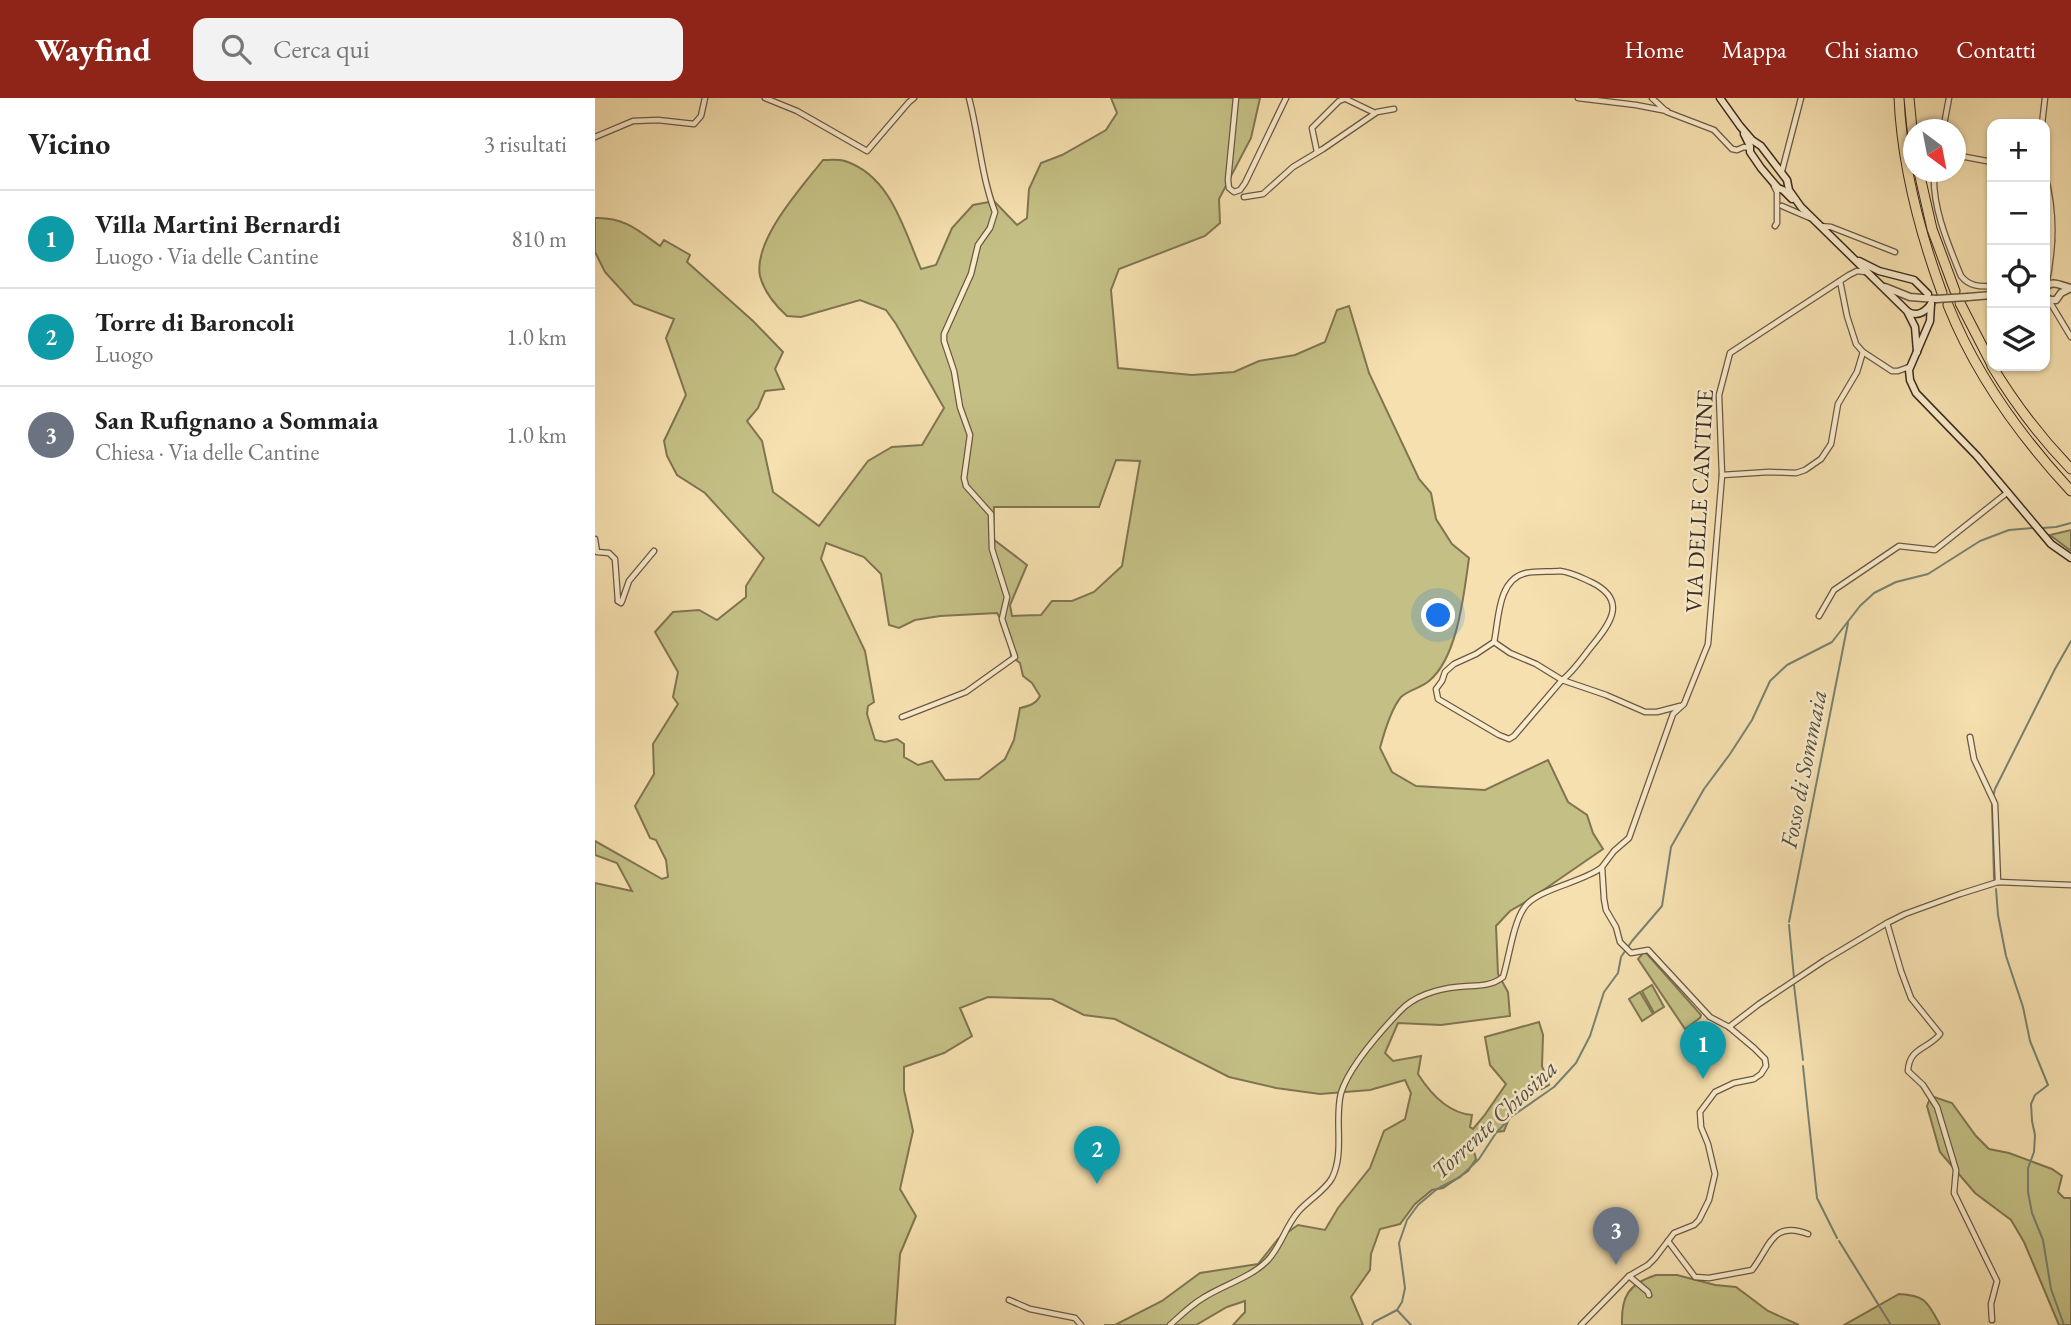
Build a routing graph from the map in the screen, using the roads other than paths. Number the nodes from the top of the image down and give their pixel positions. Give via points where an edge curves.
1 (705, 98) edge
2 (765, 98) edge
3 (914, 98) edge
4 (969, 98) edge
5 (1236, 98) edge
6 (1286, 98) edge
7 (1577, 98) edge
8 (1652, 98) edge
9 (1720, 98) edge
10 (1801, 98) edge
11 (1899, 98) edge
12 (1909, 98) edge
13 (1949, 98) edge
14 (2045, 98) edge
15 (1346, 99) edge
16 (1394, 109) dead end
17 (1667, 112) junction
18 (1375, 113) junction
19 (1911, 119) edge
20 (1945, 119) edge
21 (2043, 119) edge
22 (1740, 126) junction
23 (1743, 134) junction
24 (595, 137) edge
25 (1760, 145) junction
26 (1742, 148) junction
27 (1750, 148) junction
28 (1318, 152) junction
29 (1966, 157) edge
30 (1784, 160) junction
31 (1987, 161) edge
32 (1774, 163) junction
33 (1781, 173) junction
34 (1772, 182) junction
35 (1921, 182) edge
36 (1934, 182) edge
37 (2047, 182) edge
38 (1786, 188) junction
39 (1244, 197) dead end
40 (1798, 204) junction
41 (1782, 206) junction
42 (1776, 209) junction
43 (1813, 220) junction
44 (1775, 226) dead end
45 (1820, 226) junction
46 (2052, 241) joint
47 (1895, 252) dead end
48 (1852, 257) junction
49 (2050, 261) edge
50 (2050, 273) edge
51 (1849, 275) junction
52 (1871, 276) junction
53 (1840, 281) junction
54 (2050, 285) edge
55 (2058, 285) junction
56 (1987, 286) edge
57 (2071, 288) edge
58 (1955, 291) dead end
59 (2061, 293) junction
60 (1928, 294) dead end
61 (1987, 295) edge
62 (2050, 296) edge
63 (1936, 299) junction
64 (2050, 299) edge
65 (1960, 303) dead end
66 (1948, 304) dead end
67 (1907, 311) junction
68 (2071, 337) edge
69 (1863, 352) junction
70 (1917, 352) junction
71 (1987, 356) edge
72 (1909, 366) junction
73 (1995, 371) edge
74 (2071, 470) edge
75 (1722, 475) junction
76 (2071, 491) edge
77 (2008, 492) junction
78 (595, 539) edge
79 (654, 551) dead end
80 (2071, 558) edge
81 (1819, 616) dead end
82 (1494, 642) junction
83 (1562, 680) junction
84 (1684, 704) junction
85 (902, 718) dead end
86 (1970, 737) dead end
87 (1602, 867) junction
88 (1998, 882) junction
89 (2071, 885) edge
90 (1887, 922) junction
91 (1728, 1027) junction
92 (1808, 1234) dead end
93 (1668, 1241) junction
94 (1629, 1276) junction
95 (1649, 1295) dead end
96 (1009, 1300) dead end
97 (1992, 1320) dead end
98 (1081, 1325) edge
99 (1170, 1325) edge
100 (1581, 1325) edge

1 - 24 street via 694,124 633,121
2 - 3 street via 867,151
4 - 85 street via 995,212 978,245 944,341 970,435 964,478 991,514 992,549 1007,597 1002,619 1015,657 965,692
5 - 6 street via 1228,180 1234,192 1245,183
7 - 17 street
8 - 17 street
9 - 22 main road
10 - 30 street
11 - 63 highway via 1907,170
12 - 19 highway
13 - 20 street
14 - 21 street
15 - 18 street
15 - 28 street via 1312,128
16 - 18 street
17 - 26 street via 1714,130 1732,149
18 - 28 street
22 - 23 main road
22 - 25 main road
23 - 26 street
23 - 27 main road
25 - 27 main road
25 - 32 main road
26 - 27 street
27 - 34 main road
28 - 39 street via 1293,166 1263,194
29 - 31 street
30 - 32 street
30 - 33 street
32 - 33 main road
33 - 38 main road
34 - 38 main road via 1779,189
34 - 42 street via 1777,191
35 - 58 highway via 1932,229
36 - 56 street via 1939,213 1961,276 1973,285
37 - 46 street via 2053,211
38 - 40 main road
38 - 42 street
40 - 41 street
40 - 43 main road
41 - 42 street
41 - 43 street
42 - 44 street
43 - 45 main road
45 - 47 street
45 - 48 main road
46 - 49 street
48 - 51 street
48 - 52 main road
48 - 60 main road via 1879,271 1910,278
50 - 55 street
51 - 52 street, VIA DELLE CANTINE via 1860,271
51 - 53 street, VIA DELLE CANTINE
52 - 63 main road via 1910,298
52 - 67 main road
53 - 69 street via 1852,333
53 - 75 street, VIA DELLE CANTINE via 1730,353 1719,396
54 - 55 main road
55 - 57 main road
55 - 59 main road
57 - 59 main road
59 - 62 main road via 2056,300
61 - 63 main road, bridge
63 - 67 main road via 1924,312
63 - 70 main road
64 - 68 street
65 - 71 highway
66 - 76 highway via 2001,402
67 - 70 main road via 1915,327
69 - 72 street via 1892,371
69 - 75 street via 1838,404 1831,444 1821,458 1796,473
70 - 72 main road
72 - 77 main road via 1912,386 1923,402
73 - 74 highway via 2032,426
75 - 84 street, VIA DELLE CANTINE via 1709,644
77 - 80 main road via 2044,537
77 - 81 street via 1934,550 1899,546 1834,590
78 - 79 street via 597,552 615,559 620,602 629,581
82 - 83 street
82 - 83 street via 1445,672 1436,690 1438,699 1509,739
82 - 83 street via 1505,592 1520,576 1568,572 1604,588 1613,602 1611,621
83 - 84 street via 1645,712
84 - 87 street, VIA DELLE CANTINE via 1673,714 1629,838
86 - 88 street via 1974,759 1995,804
87 - 91 street via 1606,910 1627,950 1648,950 1695,1003
87 - 99 street, VIA DELLE CANTINE via 1532,899 1523,908 1503,978 1489,985 1458,986 1423,995 1401,1010 1346,1080 1338,1153 1330,1181 1289,1223 1266,1262 1201,1299
88 - 89 street
88 - 90 street
90 - 91 street
90 - 97 street via 1911,998 1940,1034 1915,1053 1908,1070 1931,1096 1942,1118 1956,1170 1954,1193 1997,1281
91 - 93 street via 1765,1059 1766,1066 1754,1079 1715,1092 1703,1106 1699,1120 1714,1174 1709,1200 1694,1225 1679,1230
92 - 93 street via 1780,1231 1752,1270 1709,1278 1695,1277
93 - 94 street via 1648,1265
94 - 95 street
94 - 100 street
96 - 98 street via 1075,1318

